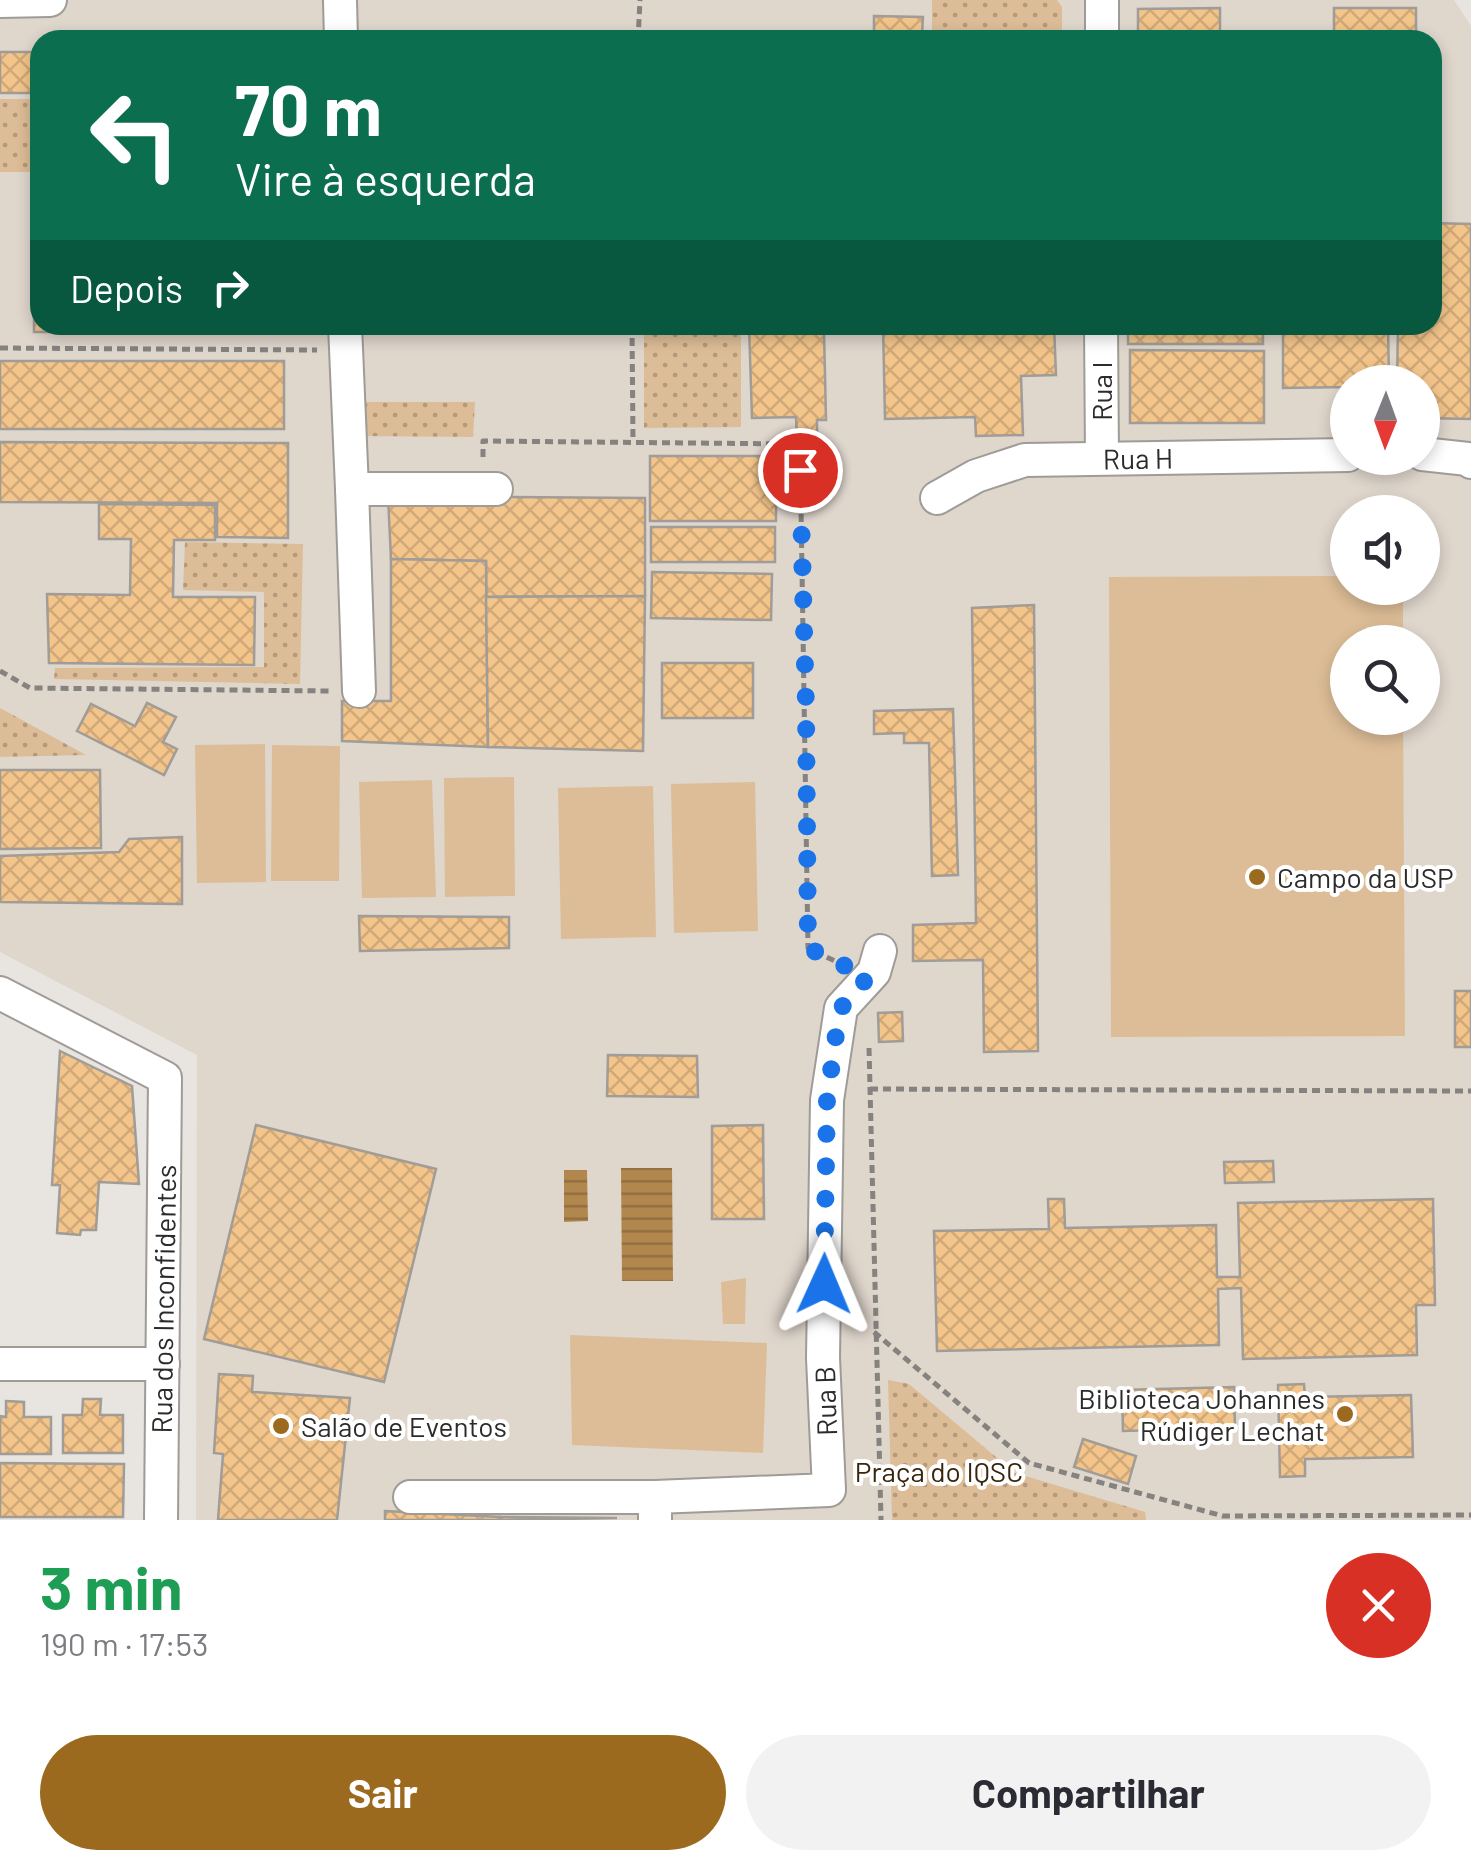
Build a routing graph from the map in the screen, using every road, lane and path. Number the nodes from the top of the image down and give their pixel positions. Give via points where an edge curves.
1 (50, 0) edge
2 (340, 0) edge
3 (640, 0) edge
4 (1102, 0) edge
5 (0, 1) edge
6 (341, 30) edge
7 (638, 30) edge
8 (1102, 30) edge
9 (632, 335) edge
10 (1101, 335) edge
11 (346, 338) edge
12 (0, 348) edge
13 (633, 441) junction
14 (1330, 455) edge
15 (1440, 456) edge
16 (1102, 458) junction
17 (1471, 462) edge
18 (490, 488) joint
19 (352, 489) junction
20 (937, 498) dead end
21 (0, 671) edge
22 (359, 691) joint
23 (874, 964) joint
24 (0, 993) edge
25 (869, 1033) dead end
26 (870, 1089) junction
27 (1471, 1092) edge
28 (874, 1332) junction
29 (0, 1364) edge
30 (163, 1364) junction
31 (410, 1497) dead end
32 (655, 1509) edge
33 (1471, 1515) edge
34 (161, 1520) edge
35 (881, 1520) edge

1 - 5 street
2 - 6 street
3 - 7 path
4 - 8 street
9 - 13 path
10 - 16 street, Rua I
11 - 12 path
11 - 19 street
13 - 18 path via 482,441
13 - 23 path via 800,444 808,948
14 - 16 street, Rua H
15 - 17 street
16 - 20 street, Rua H via 1025,460
18 - 19 street via 426,483
19 - 22 street
21 - 22 path via 30,688
23 - 32 street, Rua B via 841,1008 827,1100 823,1358 829,1490
24 - 30 street, Rua dos Inconfidentes via 165,1078
25 - 26 path
26 - 27 path
26 - 28 path
28 - 33 path via 1028,1463 1223,1516
28 - 35 path
29 - 30 street
30 - 34 street, Rua dos Inconfidentes
31 - 32 street

